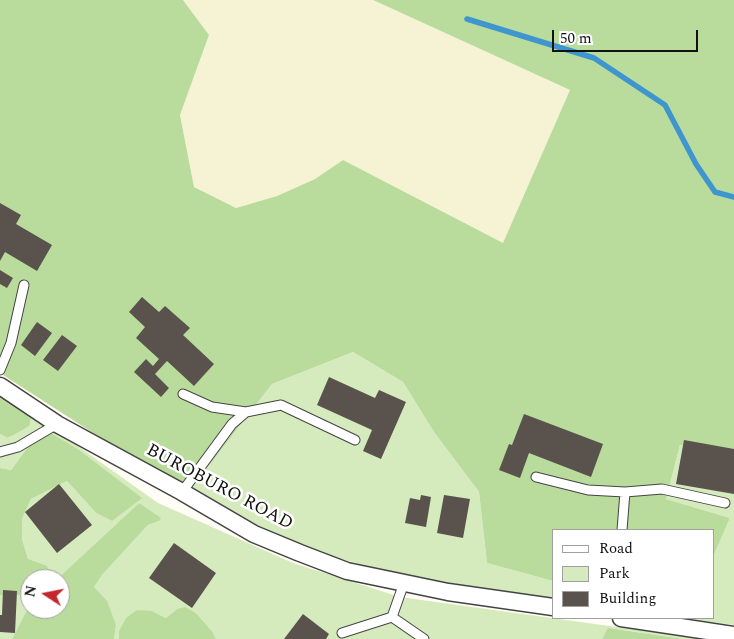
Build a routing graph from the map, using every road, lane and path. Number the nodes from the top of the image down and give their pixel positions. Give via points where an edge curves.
1 (24, 285) dead end
2 (0, 370) edge
3 (0, 386) edge
4 (183, 394) dead end
5 (246, 412) junction
6 (57, 424) junction
7 (355, 440) dead end
8 (0, 452) edge
9 (536, 477) dead end
10 (182, 492) junction
11 (625, 492) junction
12 (725, 503) dead end
13 (622, 529) edge
14 (404, 583) junction
15 (552, 608) edge
16 (392, 617) junction
17 (628, 619) edge
18 (342, 633) dead end
19 (734, 634) edge
20 (424, 639) edge

1 - 2 lane via 11,343
3 - 6 street, BUROBURO ROAD
4 - 5 lane via 212,407
5 - 7 lane via 282,405
5 - 10 lane via 232,424
6 - 8 lane via 18,447
6 - 10 street, BUROBURO ROAD
9 - 11 lane via 588,490
10 - 14 street, BUROBURO ROAD via 254,534 300,553 347,571
11 - 12 lane via 662,489
11 - 13 lane
14 - 15 street, BUROBURO ROAD
14 - 16 lane
16 - 18 lane
16 - 20 lane
17 - 19 street

